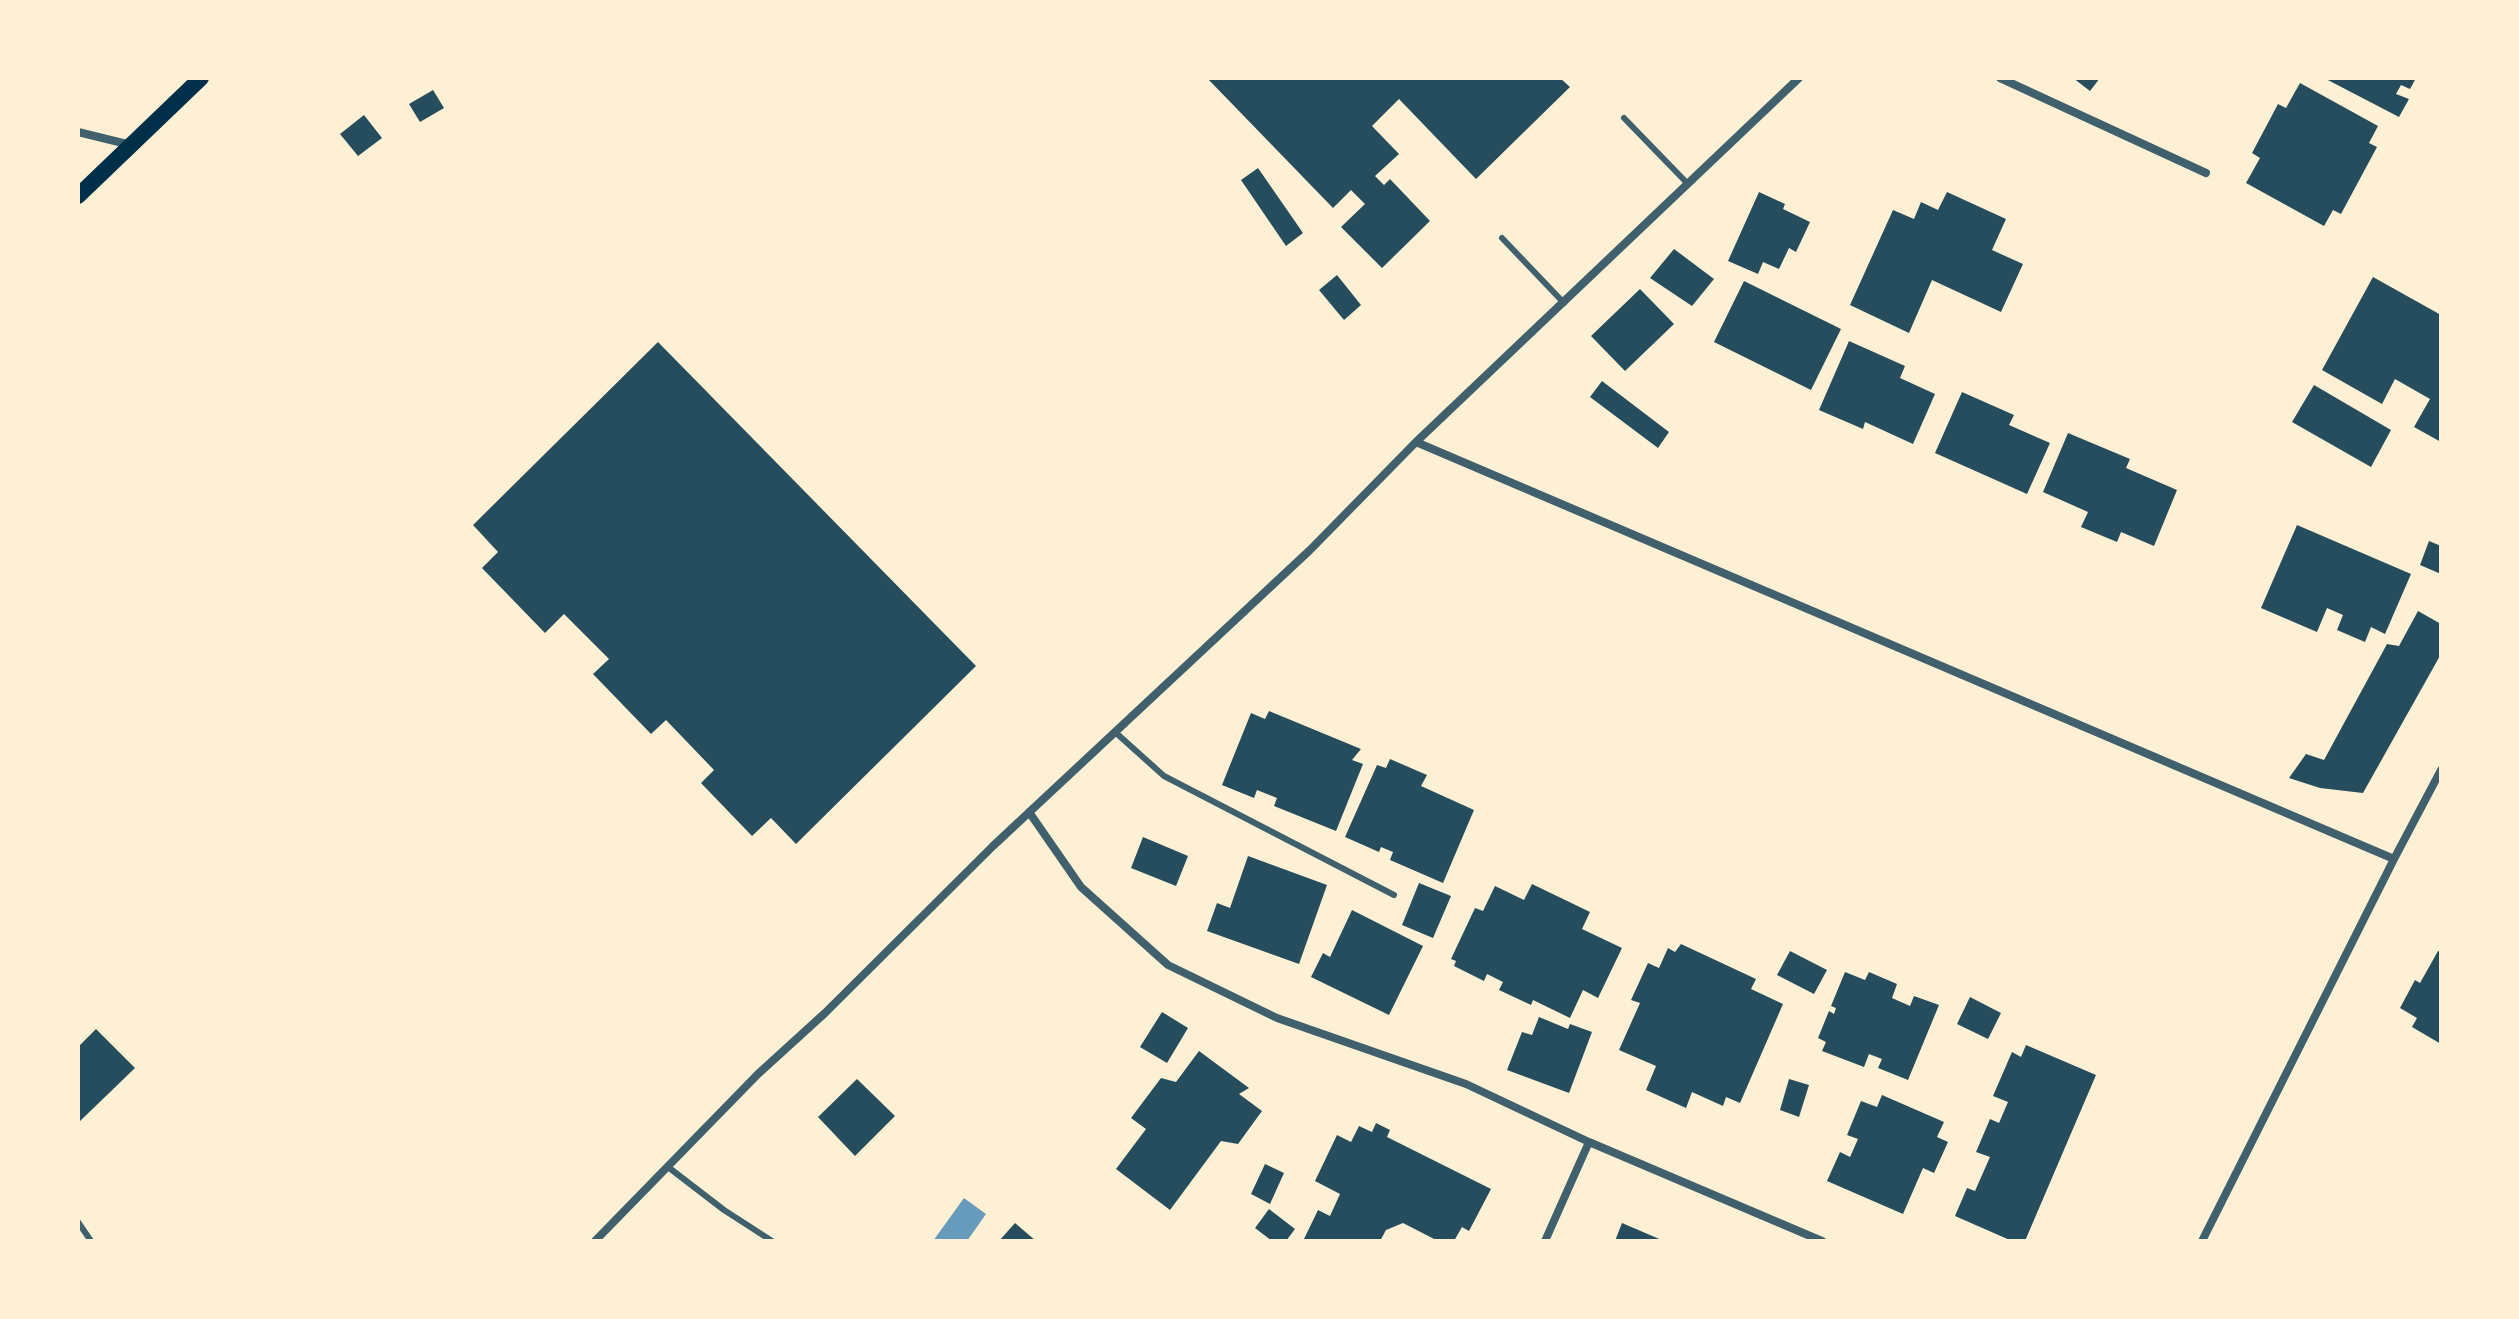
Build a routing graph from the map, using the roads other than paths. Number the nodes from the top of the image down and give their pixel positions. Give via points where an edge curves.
1 (201, 78) edge
2 (1799, 78) edge
3 (2000, 78) edge
4 (1624, 118) dead end
5 (78, 132) edge
6 (131, 145) junction
7 (2206, 173) dead end
8 (1688, 184) junction
9 (78, 196) edge
10 (1502, 238) dead end
11 (1564, 303) junction
12 (1416, 442) junction
13 (1115, 732) junction
14 (2441, 770) edge
15 (1029, 812) junction
16 (2394, 859) junction
17 (1394, 895) dead end
18 (1589, 1142) junction
19 (668, 1167) junction
20 (78, 1222) edge
21 (91, 1241) edge
22 (595, 1241) edge
23 (772, 1241) edge
24 (1545, 1241) edge
25 (1822, 1241) edge
26 (2202, 1241) edge

1 - 6 main road
2 - 8 street
3 - 7 street
4 - 8 lane
5 - 6 street
6 - 9 main road
8 - 11 street
10 - 11 lane
11 - 12 street
12 - 13 street via 1310,550
12 - 16 street
13 - 15 street
13 - 17 lane via 1164,776
14 - 16 street
15 - 18 street via 1081,887 1168,965 1277,1018 1466,1084
15 - 19 street
16 - 26 street
18 - 24 street
18 - 25 street
19 - 22 street
19 - 23 lane
20 - 21 lane

